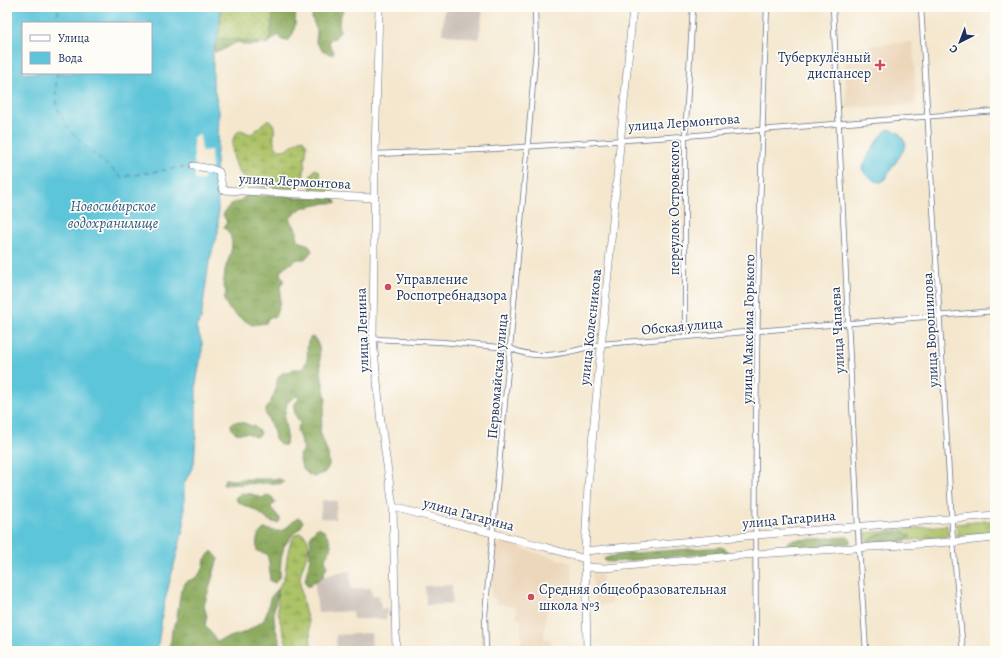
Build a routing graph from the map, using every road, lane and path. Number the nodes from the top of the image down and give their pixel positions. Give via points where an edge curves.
1 (379, 7) edge
2 (535, 7) edge
3 (633, 7) edge
4 (692, 7) edge
5 (767, 7) edge
6 (833, 7) edge
7 (921, 7) edge
8 (995, 111) edge
9 (928, 116) junction
10 (839, 124) junction
11 (762, 130) junction
12 (685, 136) junction
13 (621, 140) junction
14 (527, 146) junction
15 (375, 154) junction
16 (194, 166) dead end
17 (375, 198) junction
18 (995, 311) edge
19 (940, 316) junction
20 (848, 324) junction
21 (758, 331) junction
22 (685, 337) junction
23 (373, 339) junction
24 (602, 344) junction
25 (510, 348) junction
26 (393, 507) junction
27 (995, 515) edge
28 (952, 518) junction
29 (858, 527) junction
30 (493, 533) junction
31 (756, 535) junction
32 (995, 538) edge
33 (954, 542) junction
34 (859, 548) junction
35 (584, 552) junction
36 (755, 554) junction
37 (585, 560) junction
38 (585, 567) junction
39 (396, 651) edge
40 (486, 651) edge
41 (587, 651) edge
42 (756, 651) edge
43 (866, 651) edge
44 (963, 651) edge

1 - 15 street, улица Ленина
2 - 14 street, Первомайская улица via 536,49
3 - 13 street, улица Колесникова
4 - 12 street, переулок Островского
5 - 11 street, улица Максима Горького
6 - 10 street, улица Чапаева
7 - 9 street, улица Ворошилова
8 - 9 street, улица Лермонтова
9 - 10 street, улица Лермонтова
9 - 19 street, улица Ворошилова
10 - 11 street, улица Лермонтова
10 - 20 street, улица Чапаева
11 - 12 street, улица Лермонтова
11 - 21 street, улица Максима Горького
12 - 13 street, улица Лермонтова
12 - 22 street, переулок Островского
13 - 14 street, улица Лермонтова
13 - 24 street, улица Колесникова
14 - 15 street, улица Лермонтова
14 - 25 street, Первомайская улица
15 - 17 street, улица Ленина
16 - 17 street, улица Лермонтова via 219,172 223,190
17 - 23 street, улица Ленина
18 - 19 street, Обская улица
19 - 20 street, Обская улица
19 - 28 street, улица Ворошилова
20 - 21 street, Обская улица
20 - 29 street, улица Чапаева
21 - 22 street, Обская улица
21 - 31 street, улица Максима Горького
22 - 24 street, Обская улица
23 - 25 street, Обская улица
23 - 26 street, улица Ленина
24 - 25 street, Обская улица via 544,356 530,356
24 - 35 street, улица Колесникова
25 - 30 street, Первомайская улица
26 - 30 street, улица Гагарина
26 - 39 street, улица Ленина
27 - 28 street, улица Гагарина
28 - 29 street, улица Гагарина
28 - 33 street, улица Ворошилова
29 - 31 street, улица Гагарина
29 - 34 street, улица Чапаева
30 - 37 street, улица Гагарина
30 - 40 street, Первомайская улица via 485,615
31 - 35 street, улица Гагарина
31 - 36 street, улица Максима Горького
32 - 33 street
33 - 34 street
33 - 44 street, улица Ворошилова
34 - 36 street
34 - 43 street, улица Чапаева
35 - 37 street, улица Колесникова
36 - 38 street via 605,568
36 - 42 street, улица Максима Горького
37 - 38 street, улица Колесникова
38 - 41 street, улица Колесникова

